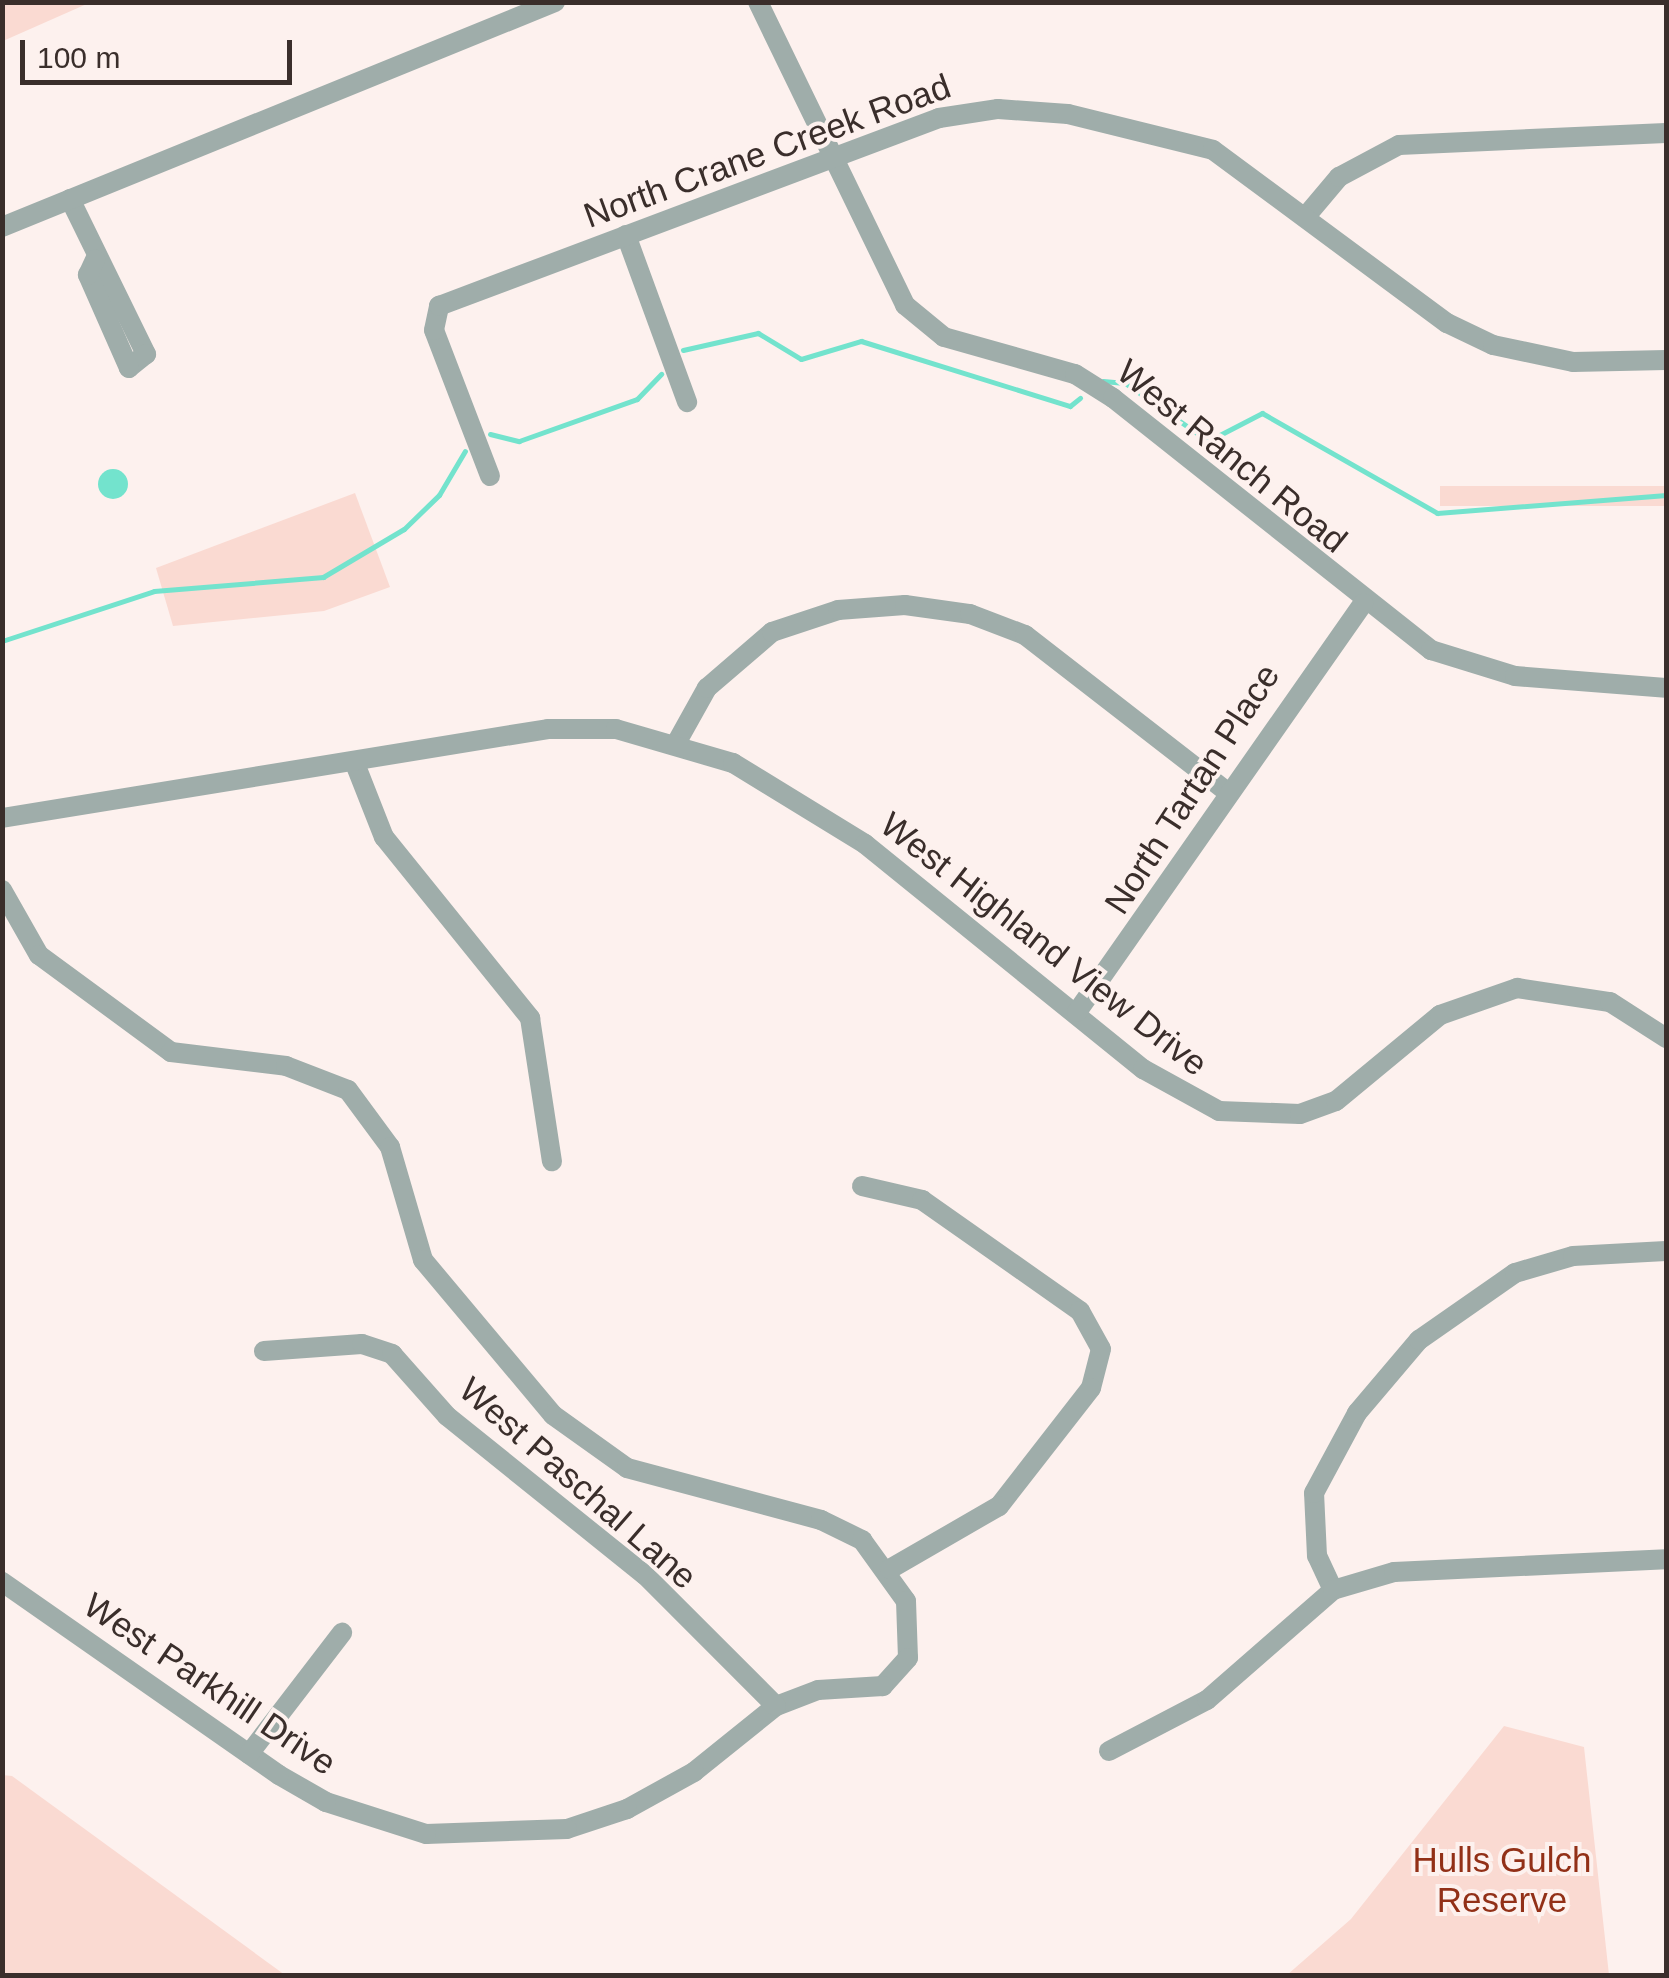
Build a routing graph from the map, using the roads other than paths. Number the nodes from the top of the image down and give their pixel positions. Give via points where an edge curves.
1 (555, 2) edge
2 (758, 2) edge
3 (1666, 133) edge
4 (833, 157) junction
5 (70, 199) junction
6 (1307, 214) junction
7 (2, 227) edge
8 (626, 235) junction
9 (1666, 360) edge
10 (138, 364) dead end
11 (687, 402) dead end
12 (490, 476) dead end
13 (1363, 603) junction
14 (1666, 688) edge
15 (678, 740) junction
16 (354, 761) junction
17 (1225, 790) junction
18 (2, 818) edge
19 (2, 890) edge
20 (1077, 1012) junction
21 (1666, 1038) edge
22 (552, 1161) dead end
23 (862, 1186) dead end
24 (1666, 1251) edge
25 (264, 1351) dead end
26 (1666, 1559) edge
27 (890, 1569) junction
28 (2, 1582) edge
29 (1333, 1590) junction
30 (342, 1633) dead end
31 (776, 1706) junction
32 (1109, 1751) dead end
33 (249, 1754) junction

1 - 5 street
2 - 4 street, West Ranch Road
3 - 6 street via 1400,144 1339,177
4 - 6 street, North Crane Creek Road via 972,112 1068,114 1212,150
4 - 8 street, North Crane Creek Road
4 - 13 street, West Ranch Road via 918,316 976,353 1042,364 1113,398
5 - 7 street
5 - 10 street via 95,260 108,264
6 - 9 street, North Crane Creek Road via 1447,323 1492,345 1572,362
8 - 11 street
8 - 12 street, North Crane Creek Road via 432,311
13 - 14 street, West Ranch Road via 1469,668
13 - 17 street, North Tartan Place
15 - 16 street, West Highland View Drive via 548,729
15 - 17 street via 707,688 772,632 838,610 905,605 970,614 1025,635
15 - 20 street, West Highland View Drive via 865,844
16 - 18 street, West Highland View Drive
16 - 22 street via 384,837 530,1018
17 - 20 street, North Tartan Place
19 - 27 street via 39,955 171,1052 286,1066 348,1090 390,1146 407,1223 450,1302 592,1448 627,1468 821,1520 862,1540
20 - 21 street, West Highland View Drive via 1178,1095 1264,1116 1336,1102 1440,1015 1517,988 1610,1002
23 - 27 street via 922,1200 1080,1310 1102,1350 1091,1388 999,1506
24 - 29 street via 1572,1256 1516,1273 1419,1340 1357,1413 1314,1493 1317,1556
25 - 31 street, West Paschal Lane via 362,1344 392,1354 447,1416 645,1575
26 - 29 street via 1394,1572
27 - 31 street, West Parkhill Drive via 909,1629 898,1675 883,1686 818,1690
28 - 33 street, West Parkhill Drive
29 - 32 street via 1207,1700
30 - 33 street
31 - 33 street, West Parkhill Drive via 694,1772 627,1810 496,1837 372,1820

